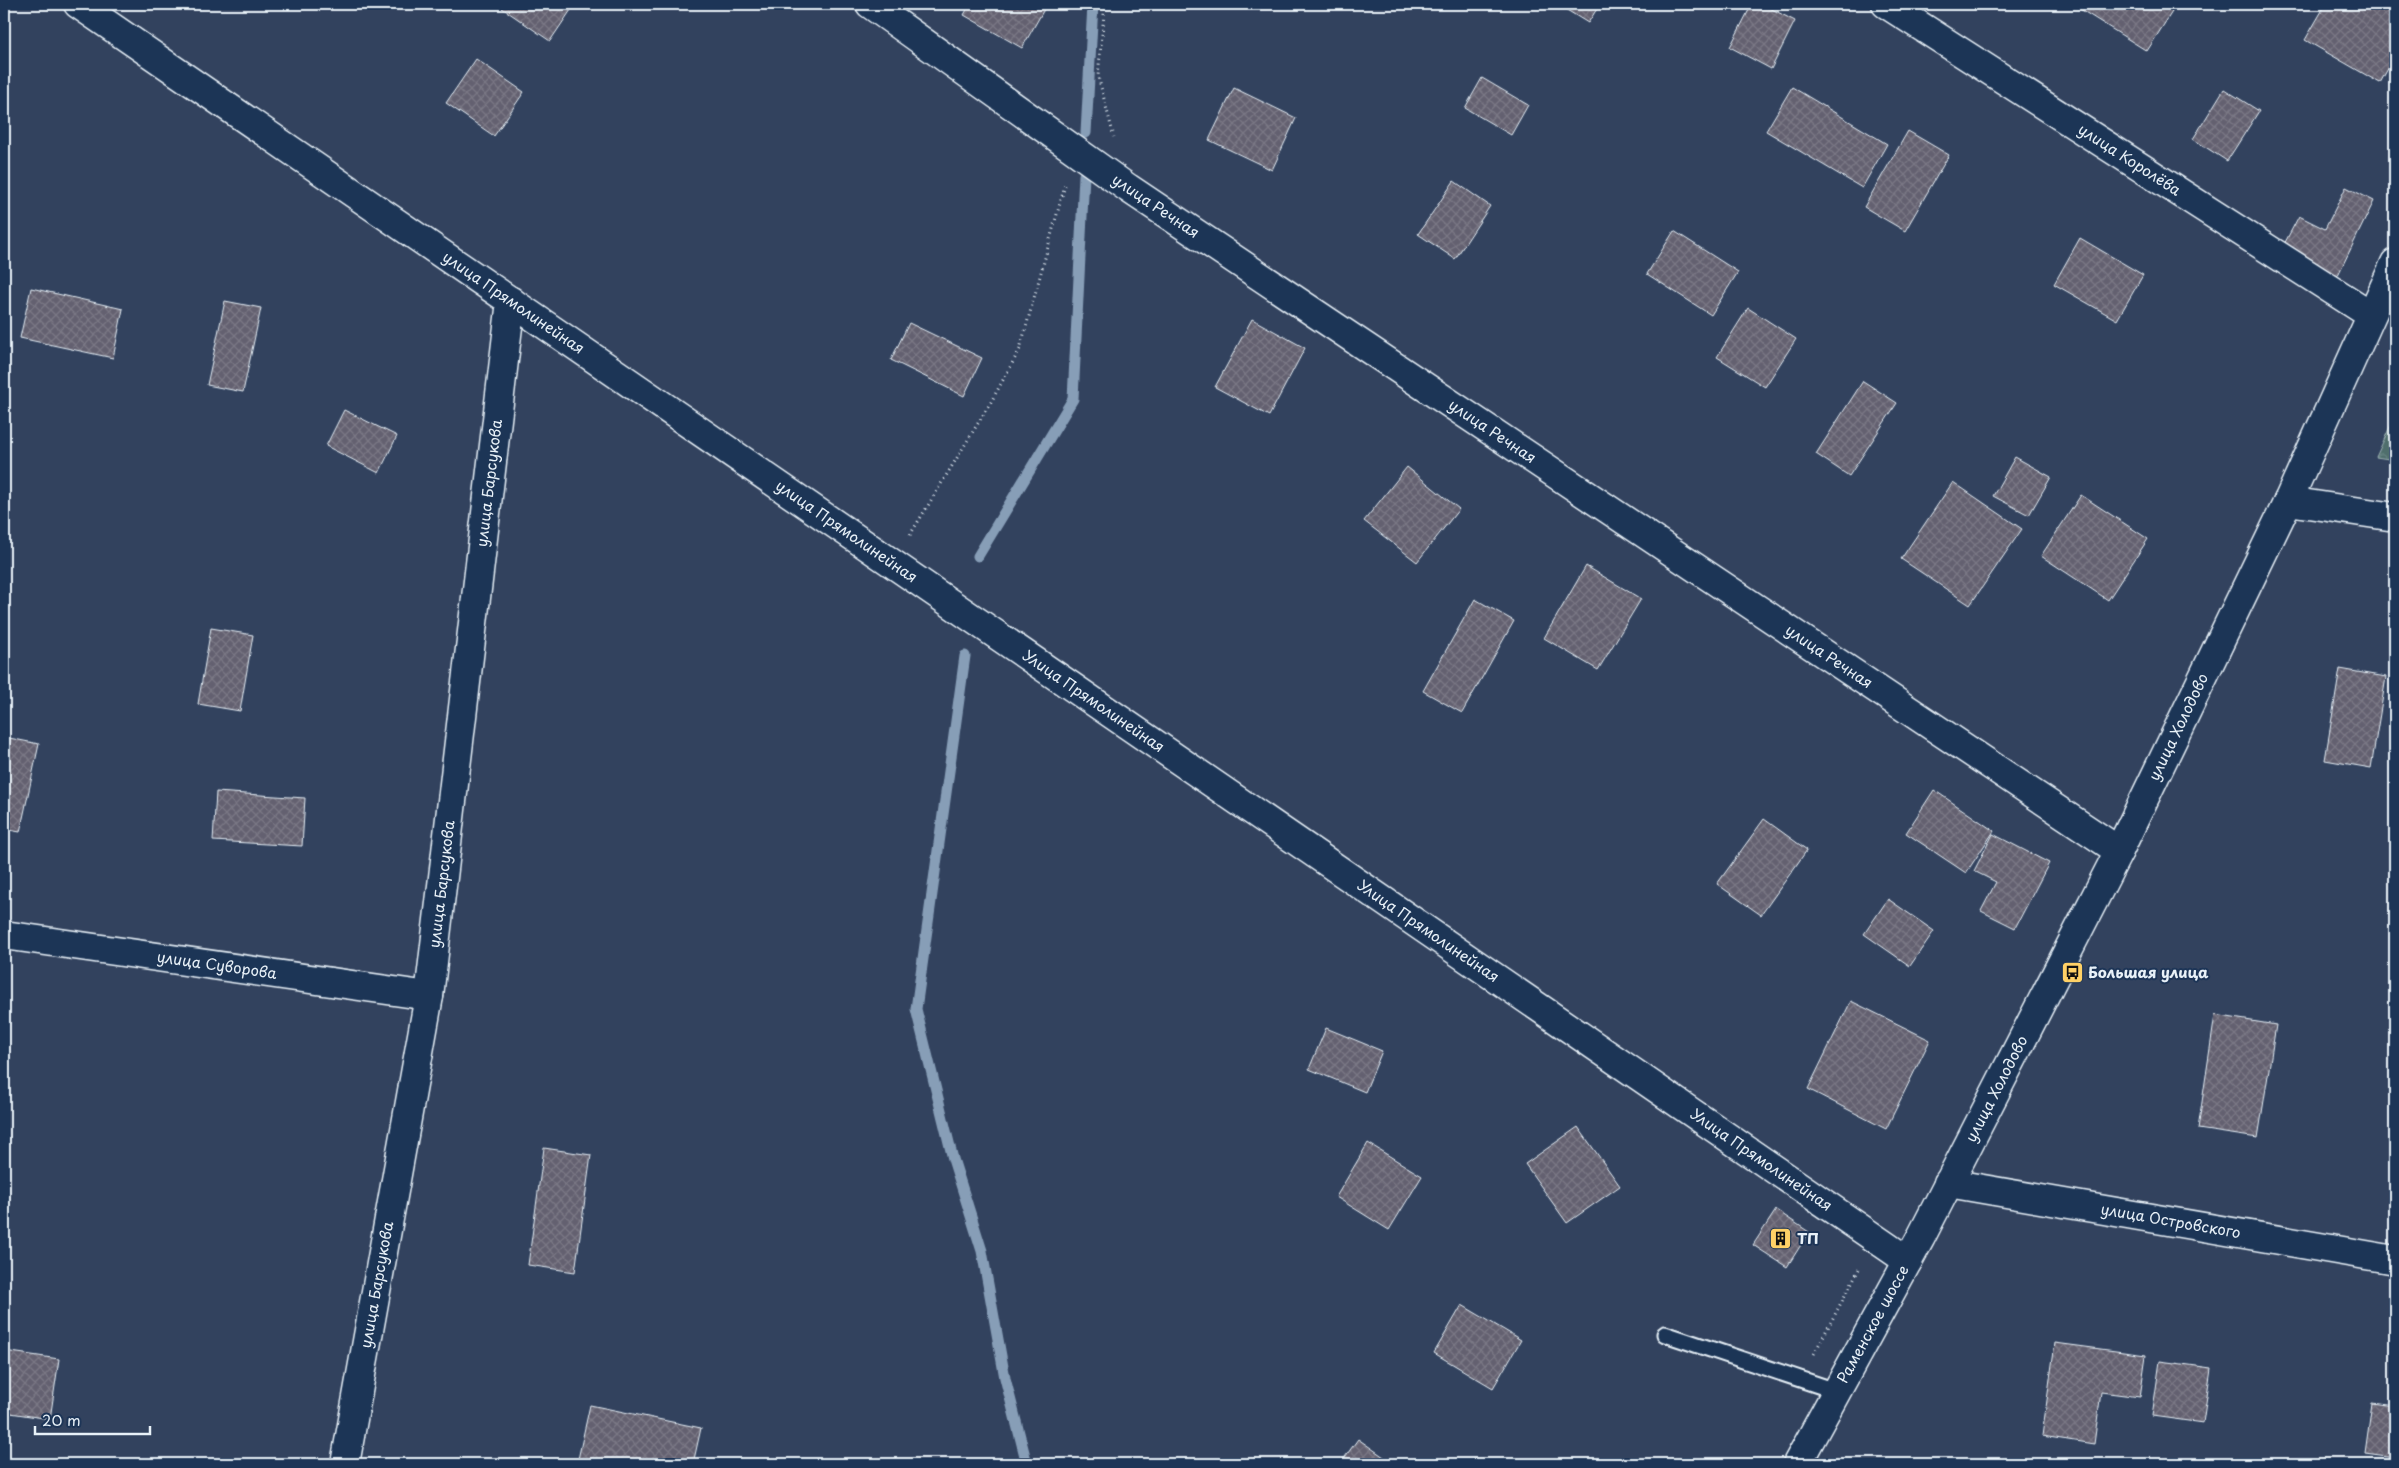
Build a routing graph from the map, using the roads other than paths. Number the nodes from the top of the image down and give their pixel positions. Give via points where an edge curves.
1 (78, 4) edge
2 (870, 4) edge
3 (1886, 4) edge
4 (2395, 263) edge
5 (511, 301) junction
6 (2371, 315) junction
7 (2288, 501) junction
8 (2395, 517) edge
9 (947, 600) joint
10 (2119, 851) junction
11 (4, 935) edge
12 (429, 996) junction
13 (1948, 1183) junction
14 (2395, 1260) edge
15 (1908, 1261) junction
16 (1665, 1334) dead end
17 (1836, 1391) junction
18 (346, 1464) edge
19 (1797, 1464) edge

1 - 5 street, улица Прямолинейная
2 - 10 street, улица Речная via 1128,188
3 - 6 street, улица Королёва
4 - 6 street, улица Холодово
5 - 9 street, улица Прямолинейная
5 - 12 street, улица Барсукова
6 - 7 street, улица Холодово
7 - 8 street
7 - 10 street, улица Холодово
9 - 15 street, Улица Прямолинейная
10 - 13 street, улица Холодово
11 - 12 street, улица Суворова
12 - 18 street, улица Барсукова
13 - 14 street, улица Островского
13 - 15 street, Раменское шоссе
15 - 17 street, Раменское шоссе
16 - 17 lane
17 - 19 street, Раменское шоссе

